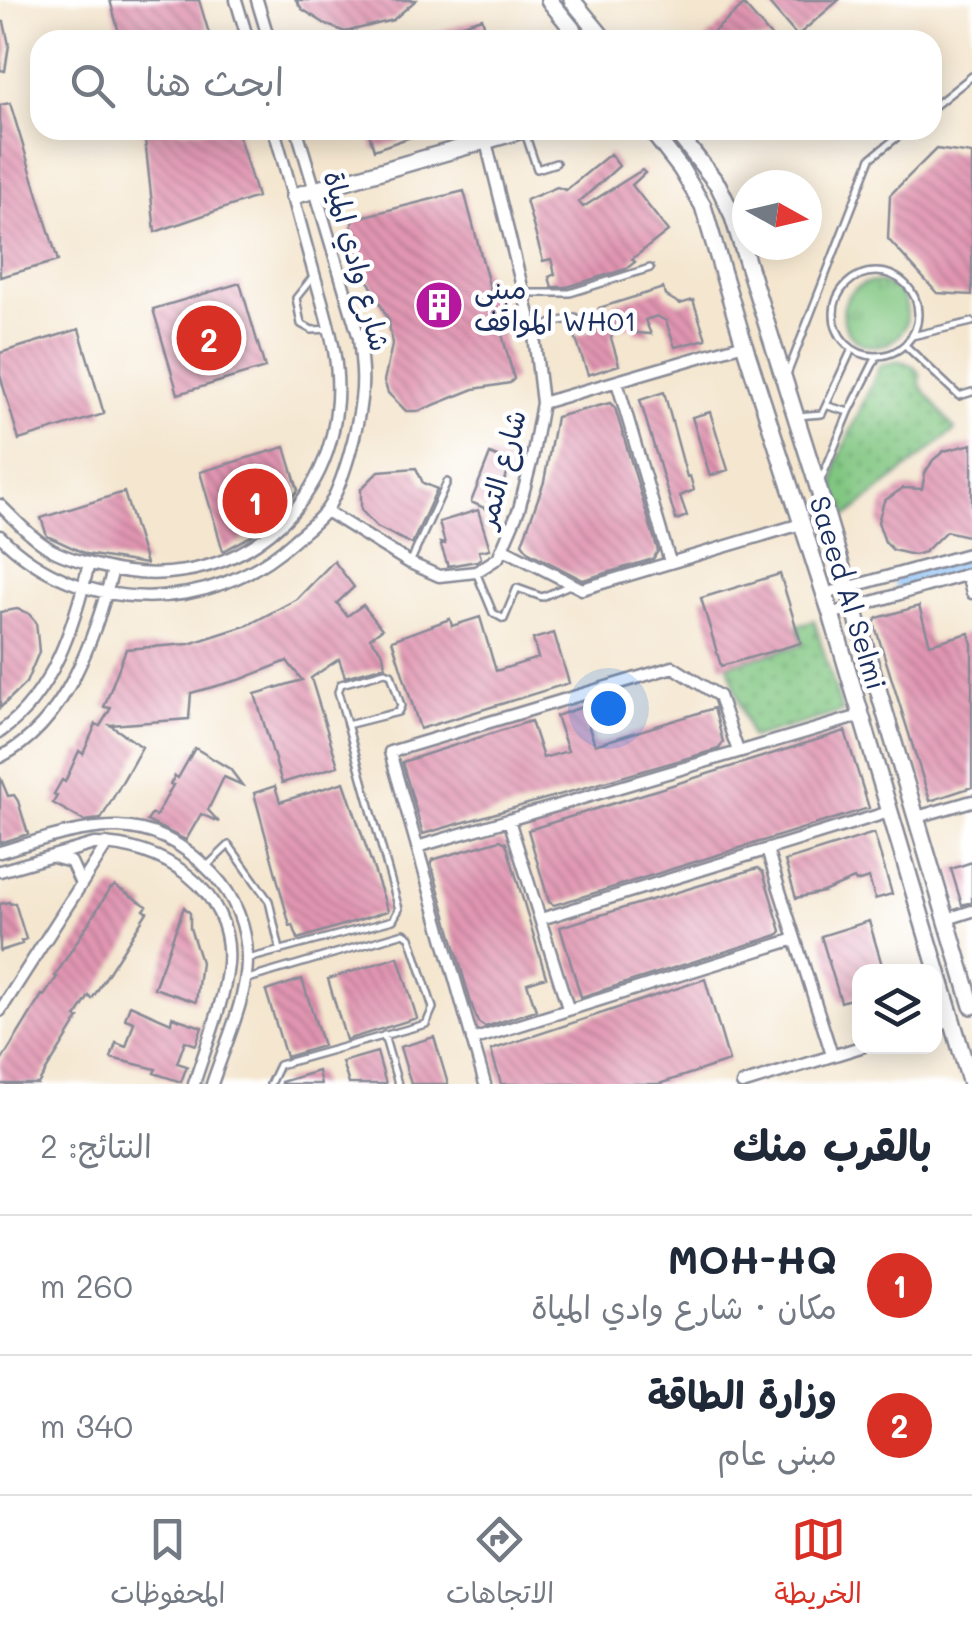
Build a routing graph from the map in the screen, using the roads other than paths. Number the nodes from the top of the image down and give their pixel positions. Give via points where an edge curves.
1 (236, 0) edge
2 (257, 0) edge
3 (549, 0) edge
4 (572, 0) edge
5 (245, 30) edge
6 (266, 30) edge
7 (573, 30) edge
8 (596, 30) edge
9 (972, 76) edge
10 (942, 100) edge
11 (277, 140) edge
12 (300, 140) edge
13 (492, 140) edge
14 (527, 140) edge
15 (659, 140) edge
16 (683, 140) edge
17 (893, 140) edge
18 (486, 142) junction
19 (556, 163) dead end
20 (316, 190) junction
21 (294, 196) junction
22 (650, 268) dead end
23 (314, 276) junction
24 (524, 293) junction
25 (574, 317) dead end
26 (972, 322) edge
27 (330, 330) junction
28 (912, 336) junction
29 (534, 343) junction
30 (744, 344) junction
31 (905, 346) junction
32 (852, 350) junction
33 (876, 358) junction
34 (785, 379) junction
35 (617, 382) junction
36 (972, 392) edge
37 (542, 403) junction
38 (828, 406) junction
39 (848, 412) junction
40 (795, 416) junction
41 (447, 482) dead end
42 (818, 487) junction
43 (0, 505) edge
44 (326, 510) junction
45 (801, 524) junction
46 (0, 536) edge
47 (502, 548) junction
48 (972, 553) edge
49 (670, 562) junction
50 (89, 563) junction
51 (410, 563) junction
52 (113, 570) junction
53 (476, 572) junction
54 (969, 574) edge
55 (572, 584) junction
56 (84, 587) junction
57 (847, 588) junction
58 (106, 593) junction
59 (972, 593) edge
60 (825, 594) junction
61 (852, 606) junction
62 (832, 614) junction
63 (68, 632) junction
64 (88, 640) junction
65 (860, 716) junction
66 (347, 725) junction
67 (0, 732) edge
68 (738, 751) junction
69 (0, 757) edge
70 (972, 801) edge
71 (889, 812) junction
72 (917, 816) junction
73 (510, 820) junction
74 (107, 844) junction
75 (417, 847) junction
76 (767, 850) junction
77 (0, 852) edge
78 (194, 854) junction
79 (52, 856) junction
80 (206, 867) junction
81 (183, 870) junction
82 (0, 871) edge
83 (81, 884) junction
84 (972, 911) edge
85 (540, 919) junction
86 (947, 919) junction
87 (795, 939) junction
88 (280, 950) junction
89 (247, 959) junction
90 (246, 980) junction
91 (972, 1006) edge
92 (568, 1008) junction
93 (0, 1010) edge
94 (972, 1015) edge
95 (951, 1022) junction
96 (942, 1024) edge
97 (384, 1036) junction
98 (472, 1040) junction
99 (852, 1050) edge
100 (832, 1056) junction
101 (194, 1084) edge
102 (212, 1084) edge
103 (270, 1084) edge
104 (398, 1084) edge
105 (485, 1084) edge
106 (742, 1084) edge
107 (971, 1084) edge

1 - 5 street
2 - 6 street
3 - 7 street
4 - 8 street
9 - 10 lane
11 - 21 street, شارع وادي المياة
12 - 20 street, شارع وادي المياة
13 - 18 street
14 - 19 lane via 537,169
15 - 30 street, Saeed Al Selmi via 704,206
16 - 34 street, Saeed Al Selmi via 732,214
17 - 34 lane via 870,158
18 - 20 street
18 - 24 street, شارع التمر
20 - 21 street
20 - 44 street, شارع وادي المياة via 362,374 362,402
21 - 23 street, شارع وادي المياة
22 - 24 lane via 570,292
23 - 27 street, شارع وادي المياة
23 - 27 lane via 296,298 302,324
24 - 29 street, شارع التمر
25 - 29 lane via 550,324
26 - 28 lane
27 - 52 street, شارع وادي المياة via 337,374 330,447 285,519 246,552 196,570 160,576
28 - 31 lane
28 - 32 lane via 918,317 910,290 891,275 866,273 846,285 834,306 837,330
29 - 37 street, شارع التمر
30 - 35 street
30 - 45 street, Saeed Al Selmi
31 - 33 lane
31 - 36 lane via 958,396
32 - 33 lane
32 - 38 lane
33 - 39 lane
34 - 40 street, Saeed Al Selmi
35 - 37 street
35 - 49 street
37 - 47 street, شارع التمر
38 - 39 lane
38 - 40 lane via 822,414
39 - 42 lane
40 - 42 street, Saeed Al Selmi
41 - 51 lane
42 - 57 street, Saeed Al Selmi
43 - 50 street, شارع وادي المياة via 53,550
44 - 51 street
44 - 58 street, شارع وادي المياة via 268,562 221,585 169,598
45 - 49 street
45 - 60 street, Saeed Al Selmi
46 - 56 street, شارع وادي المياة
47 - 53 street, شارع التمر
47 - 55 street
48 - 57 street
49 - 55 street via 582,589
50 - 52 street, شارع وادي المياة
50 - 56 street
51 - 53 street via 440,576
52 - 58 street
53 - 55 lane via 493,613 504,619 517,588 542,597
54 - 59 street
54 - 61 street
56 - 58 street, شارع وادي المياة
56 - 63 street
57 - 60 street
57 - 61 street, Saeed Al Selmi
58 - 64 street
60 - 62 street, Saeed Al Selmi
61 - 62 street
61 - 72 street, Saeed Al Selmi
62 - 65 street, Saeed Al Selmi
63 - 64 street
63 - 67 street via 48,679
64 - 69 street via 56,706
65 - 68 street
65 - 71 street, Saeed Al Selmi
66 - 66 lane via 338,688 389,672 398,712
66 - 88 lane via 399,910 393,920
68 - 73 street
68 - 75 street via 719,696 673,667 390,752
70 - 72 street
71 - 76 street
71 - 95 street, Saeed Al Selmi
72 - 86 street, Saeed Al Selmi
73 - 75 street
73 - 85 street
74 - 79 street
74 - 81 street via 157,854
74 - 83 street
75 - 98 street
76 - 85 street
76 - 87 street
77 - 78 street via 88,827 134,826
78 - 80 street
78 - 81 street
79 - 82 street
79 - 83 street via 71,862
80 - 88 lane via 229,846 269,901
80 - 89 street via 236,907
81 - 101 street via 215,906 228,946 224,988
83 - 93 street
84 - 86 street
85 - 92 street
86 - 91 street, Saeed Al Selmi
87 - 92 street
87 - 100 street
88 - 89 lane
89 - 90 street
90 - 97 lane via 404,933 433,1008 426,1024
90 - 102 street
92 - 98 street
94 - 95 street
95 - 96 street
95 - 107 street, Saeed Al Selmi
97 - 103 lane via 279,1066
97 - 104 lane
98 - 105 street
99 - 100 street
100 - 106 street

